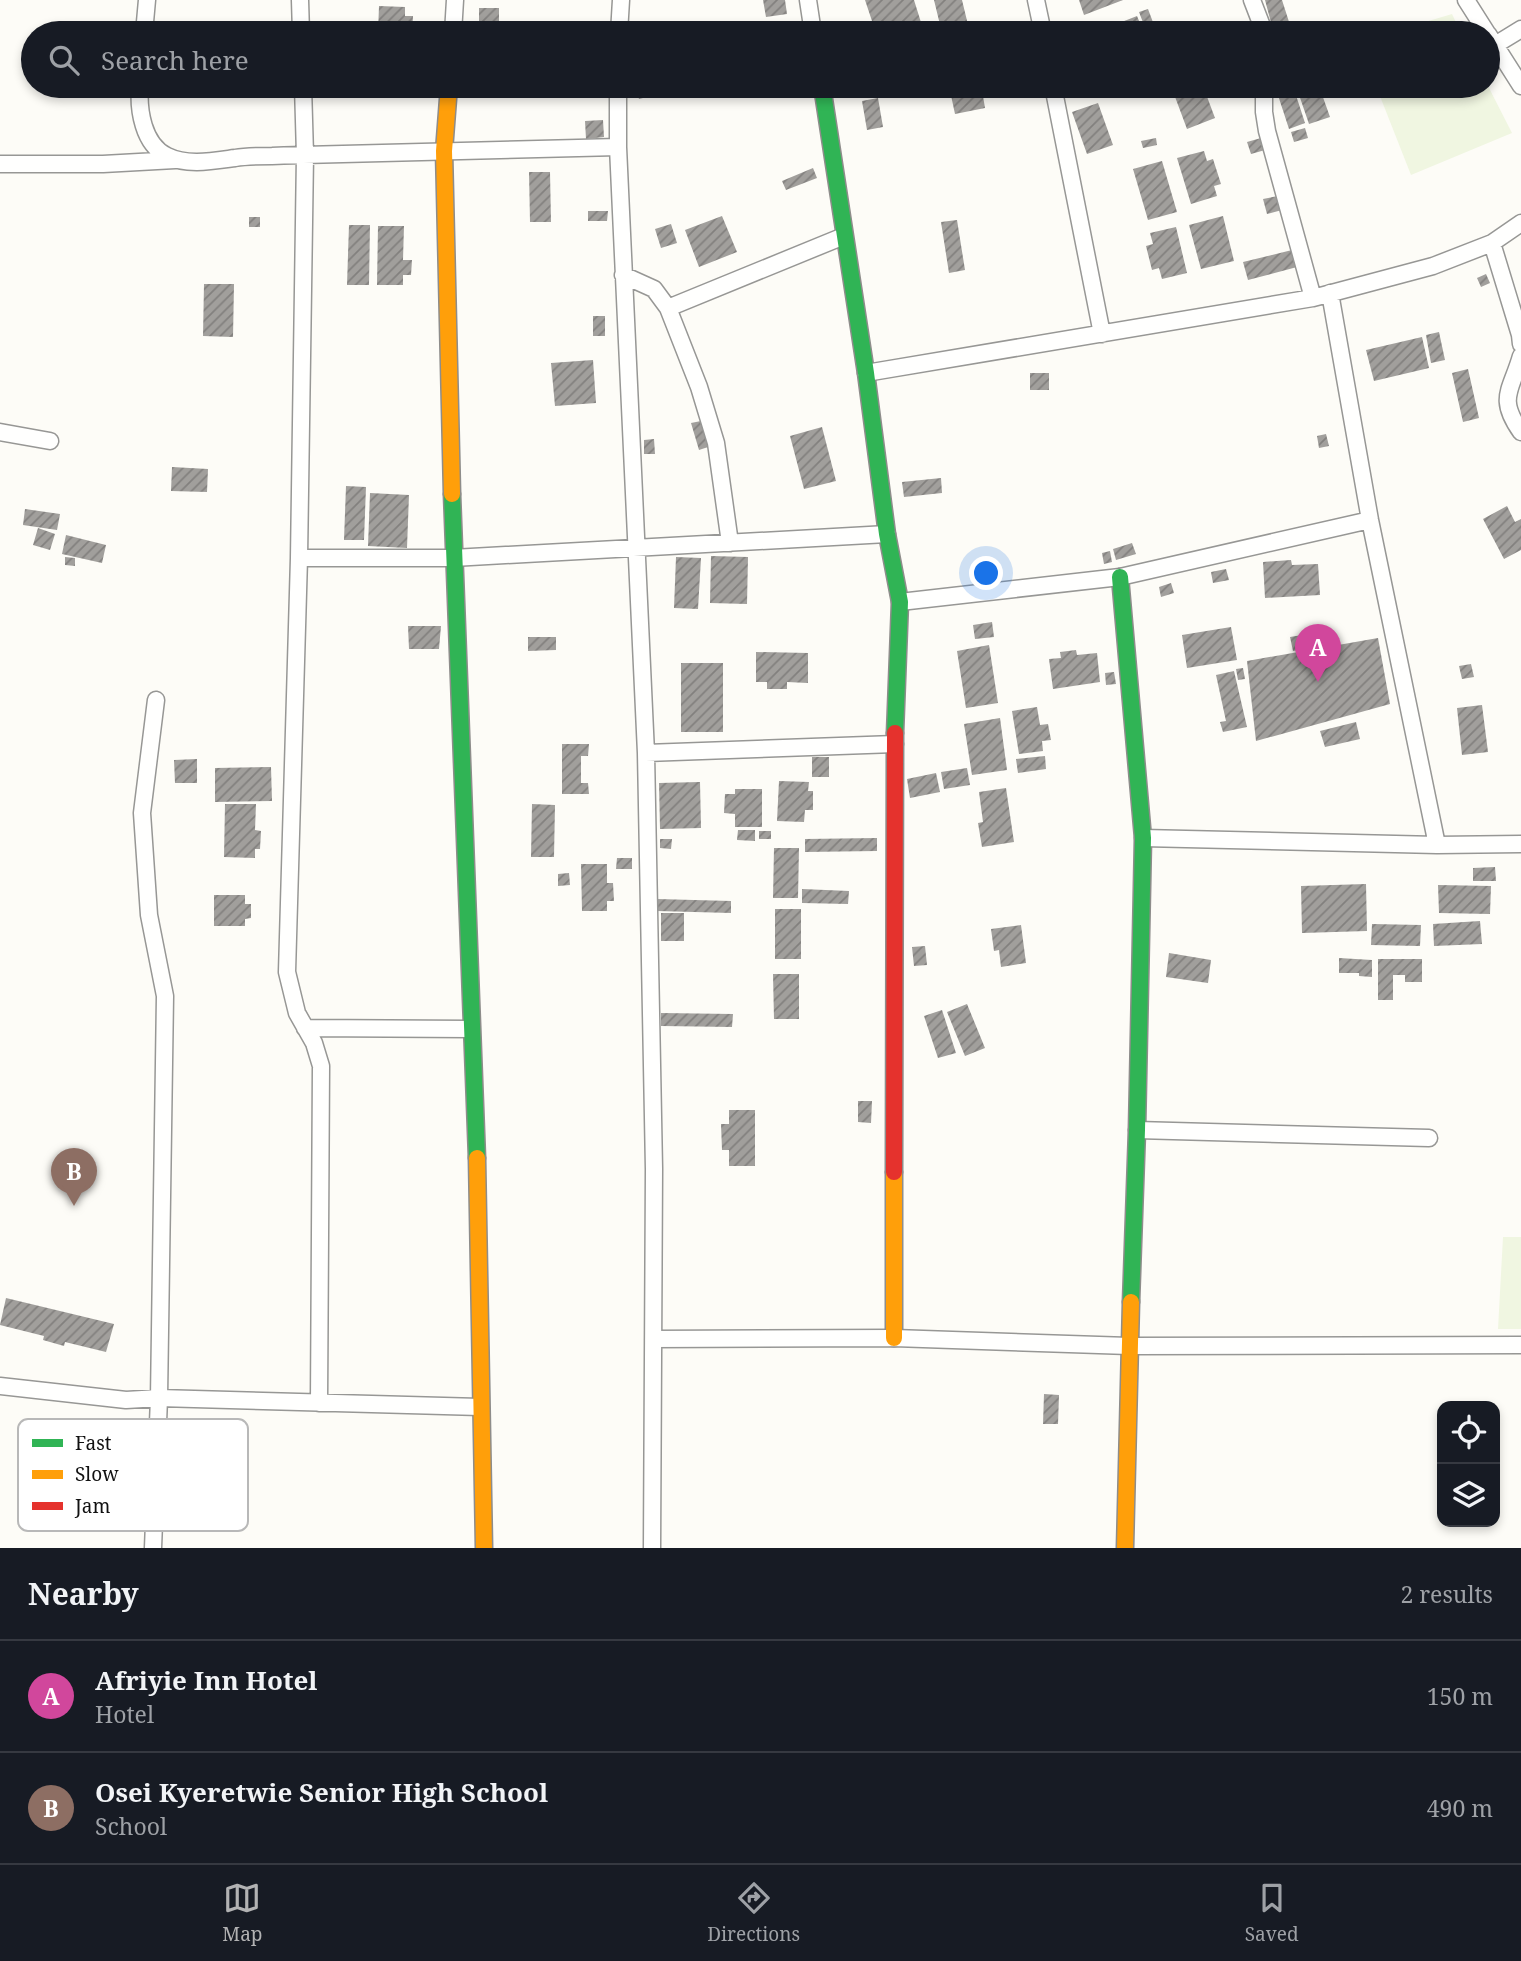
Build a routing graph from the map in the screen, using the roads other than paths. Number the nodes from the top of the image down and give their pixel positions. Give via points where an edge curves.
1 (146, 0) edge
2 (300, 0) edge
3 (455, 0) edge
4 (621, 0) edge
5 (808, 0) edge
6 (1036, 0) edge
7 (1252, 0) edge
8 (1466, 0) edge
9 (145, 21) edge
10 (301, 21) edge
11 (454, 21) edge
12 (620, 21) edge
13 (811, 21) edge
14 (1040, 21) edge
15 (1260, 21) edge
16 (1480, 21) edge
17 (1521, 29) edge
18 (1500, 34) edge
19 (1500, 53) edge
20 (1521, 86) edge
21 (139, 98) edge
22 (303, 98) edge
23 (448, 98) edge
24 (618, 98) edge
25 (824, 98) edge
26 (1055, 98) edge
27 (1264, 98) edge
28 (618, 147) junction
29 (444, 151) junction
30 (304, 155) junction
31 (178, 160) junction
32 (0, 164) edge
33 (1521, 223) edge
34 (844, 236) junction
35 (1492, 243) junction
36 (623, 275) junction
37 (1330, 293) junction
38 (1312, 298) junction
39 (668, 308) junction
40 (1102, 334) junction
41 (1521, 344) edge
42 (1521, 356) edge
43 (866, 373) junction
44 (0, 432) edge
45 (1521, 432) edge
46 (50, 441) dead end
47 (1370, 520) junction
48 (887, 534) junction
49 (730, 543) junction
50 (636, 548) junction
51 (299, 558) junction
52 (453, 558) junction
53 (1120, 577) junction
54 (900, 602) junction
55 (156, 700) dead end
56 (895, 744) junction
57 (646, 753) junction
58 (1143, 838) junction
59 (1521, 844) edge
60 (1437, 845) junction
61 (305, 1028) junction
62 (471, 1029) junction
63 (1137, 1130) junction
64 (1429, 1138) dead end
65 (894, 1338) junction
66 (653, 1339) junction
67 (1521, 1345) edge
68 (1129, 1346) junction
69 (0, 1386) edge
70 (159, 1398) junction
71 (319, 1403) junction
72 (480, 1407) junction
73 (158, 1419) edge
74 (484, 1548) edge
75 (652, 1548) edge
76 (1125, 1548) edge

1 - 9 street
2 - 10 street
3 - 11 street
4 - 12 street
5 - 13 street
6 - 14 street
7 - 15 street
8 - 16 street
17 - 18 street
19 - 20 street
21 - 31 street via 147,134 157,150
22 - 30 street
23 - 29 street
24 - 28 street
25 - 34 street
26 - 40 street
27 - 38 street via 1267,131
28 - 29 street
28 - 36 street
29 - 30 street
29 - 52 street
30 - 31 street
30 - 51 street
31 - 32 street
33 - 35 street
34 - 39 street
34 - 43 street
35 - 37 street via 1433,266
35 - 41 street
36 - 39 street via 654,289
36 - 50 street
37 - 38 street
37 - 47 street
38 - 40 street
39 - 49 street via 716,443
40 - 43 street
42 - 45 street via 1508,388 1510,417
43 - 48 street
44 - 46 street
47 - 53 street
47 - 60 street
48 - 49 street
48 - 54 street
49 - 50 street
50 - 52 street
50 - 57 street
51 - 52 street
51 - 61 street via 287,972
52 - 62 street
53 - 54 street
53 - 58 street
54 - 56 street
55 - 70 street via 142,813 149,915 165,996
56 - 57 street
56 - 65 street
57 - 66 street
58 - 60 street
58 - 63 street
59 - 60 street
61 - 62 street
61 - 71 street via 321,1066
62 - 72 street via 479,1217
63 - 64 street
63 - 68 street
65 - 66 street
65 - 68 street
66 - 75 street
67 - 68 street
68 - 76 street
69 - 70 street via 126,1400
70 - 71 street
70 - 73 street
71 - 72 street
72 - 74 street

